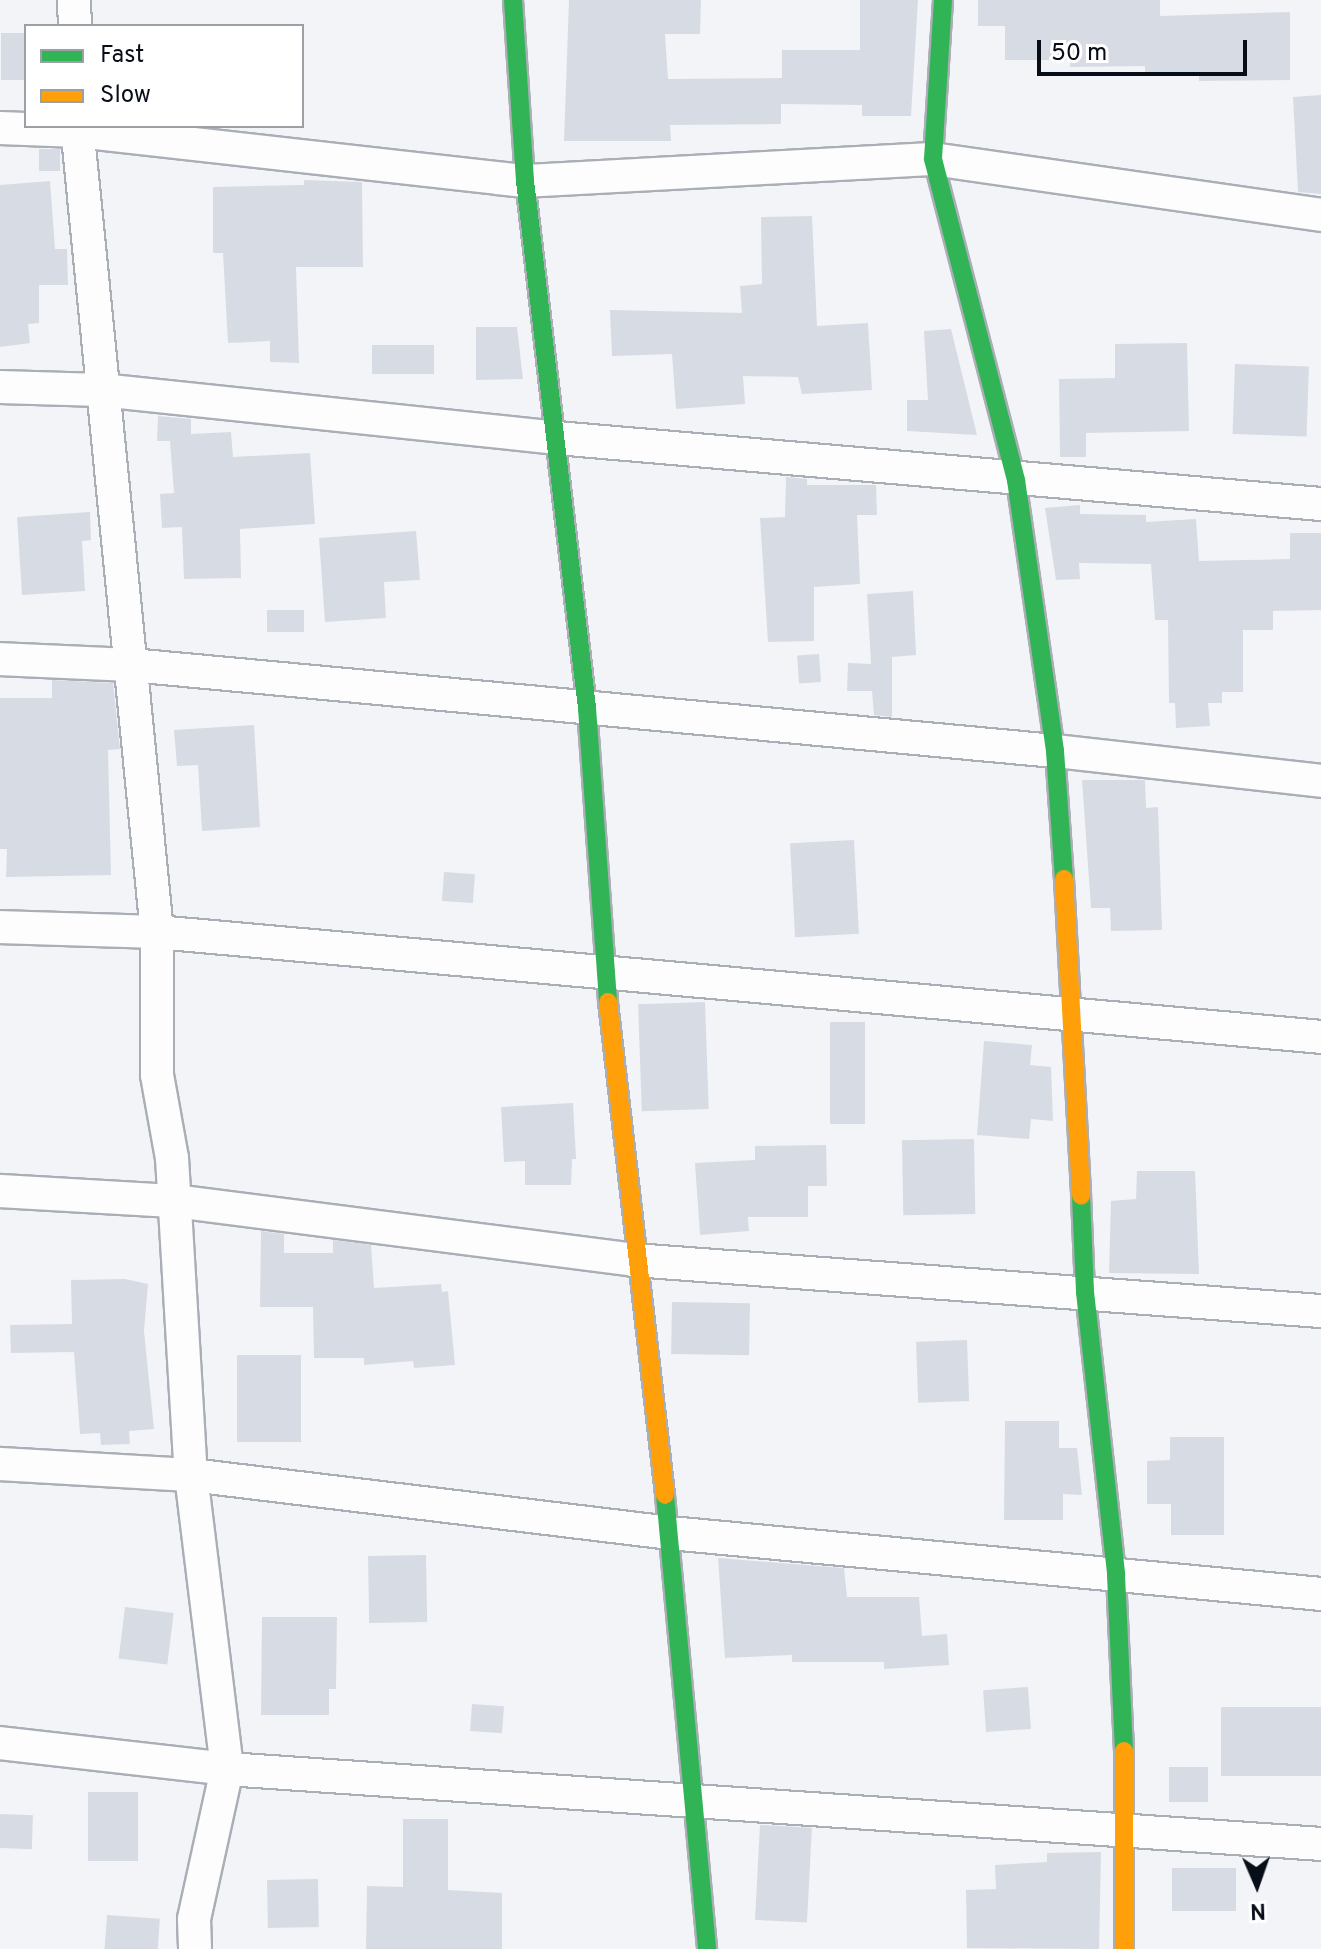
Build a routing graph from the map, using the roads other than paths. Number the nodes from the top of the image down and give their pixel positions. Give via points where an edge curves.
1 (74, 0) edge
2 (513, 0) edge
3 (943, 0) edge
4 (75, 24) edge
5 (0, 128) edge
6 (78, 128) edge
7 (933, 159) junction
8 (525, 181) junction
9 (1321, 215) edge
10 (0, 387) edge
11 (101, 390) junction
12 (557, 438) junction
13 (1016, 480) junction
14 (1321, 504) edge
15 (0, 659) edge
16 (131, 665) junction
17 (587, 708) junction
18 (1055, 751) junction
19 (1321, 781) edge
20 (0, 927) edge
21 (157, 932) junction
22 (605, 970) junction
23 (1074, 1014) junction
24 (1321, 1037) edge
25 (0, 1191) edge
26 (174, 1201) junction
27 (634, 1260) junction
28 (1085, 1292) junction
29 (1321, 1311) edge
30 (0, 1464) edge
31 (191, 1475) junction
32 (670, 1533) junction
33 (1116, 1575) junction
34 (1321, 1594) edge
35 (0, 1743) edge
36 (227, 1769) junction
37 (693, 1798) junction
38 (1127, 1832) junction
39 (1321, 1844) edge
40 (195, 1949) edge
41 (707, 1949) edge
42 (1124, 1949) edge

1 - 4 street
2 - 8 street
3 - 7 street
5 - 6 street
6 - 8 street
6 - 11 street
7 - 8 street
7 - 9 street
7 - 13 street
8 - 12 street
10 - 11 street
11 - 12 street
11 - 16 street
12 - 13 street
12 - 17 street
13 - 14 street
13 - 18 street
15 - 16 street
16 - 17 street
16 - 21 street
17 - 18 street
17 - 22 street
18 - 19 street
18 - 23 street
20 - 21 street
21 - 22 street
21 - 26 street via 157,1075
22 - 23 street
22 - 27 street
23 - 24 street
23 - 28 street
25 - 26 street
26 - 27 street
26 - 31 street
27 - 28 street
27 - 32 street
28 - 29 street
28 - 33 street
30 - 31 street
31 - 32 street
31 - 36 street
32 - 33 street
32 - 37 street
33 - 34 street
33 - 38 street
35 - 36 street
36 - 37 street
36 - 40 street via 194,1919
37 - 38 street
37 - 41 street
38 - 39 street
38 - 42 street

